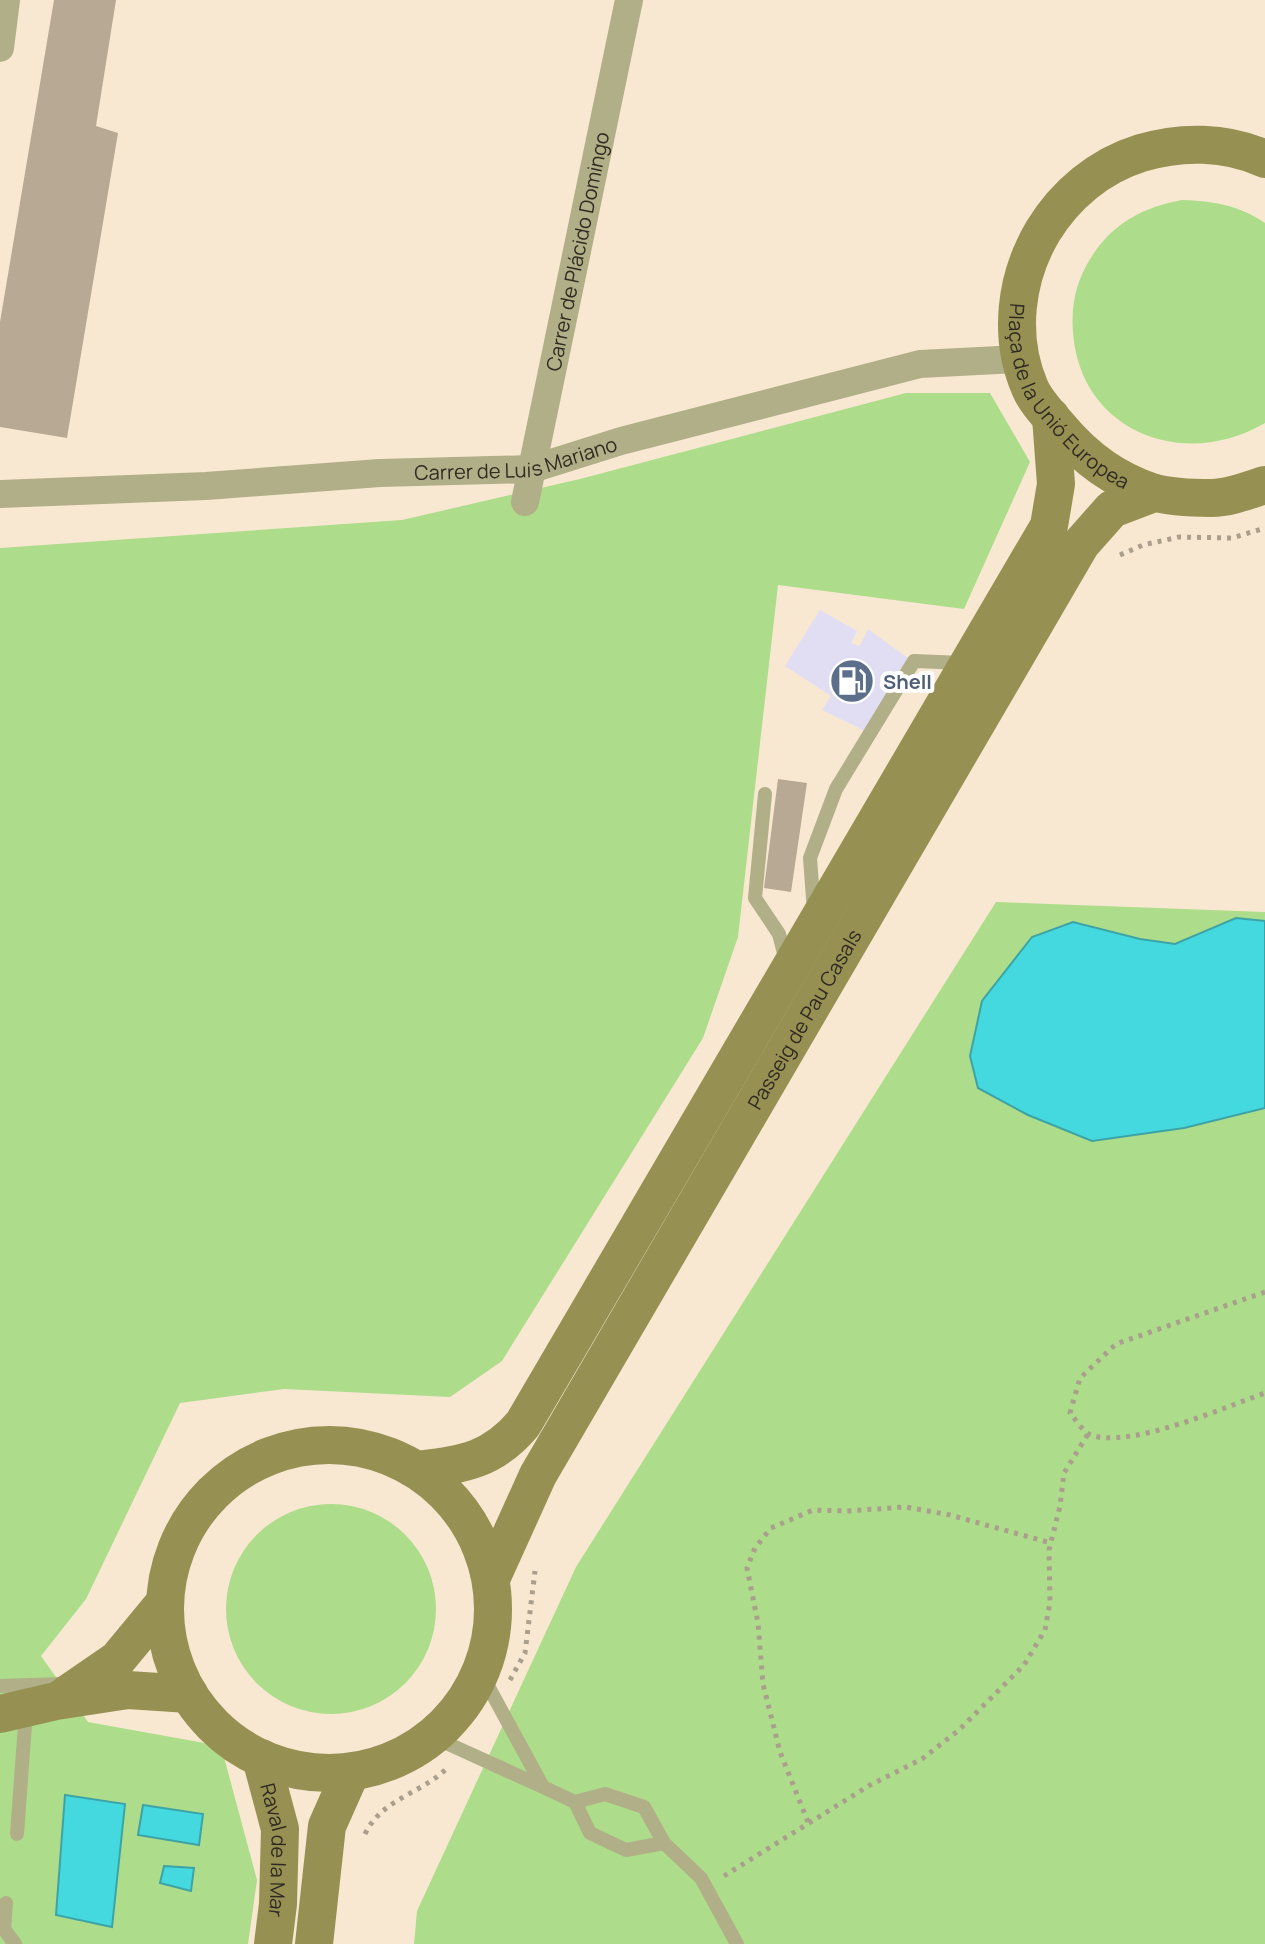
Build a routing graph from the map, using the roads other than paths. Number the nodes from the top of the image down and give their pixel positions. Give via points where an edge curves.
1 (6, 0) edge
2 (629, 0) edge
3 (0, 48) edge
4 (1255, 149) edge
5 (1020, 359) junction
6 (1051, 417) junction
7 (532, 469) junction
8 (1265, 485) edge
9 (1154, 493) junction
10 (0, 494) edge
11 (525, 502) dead end
12 (968, 663) junction
13 (765, 794) dead end
14 (815, 924) junction
15 (788, 969) junction
16 (417, 1470) junction
17 (491, 1579) junction
18 (165, 1602) junction
19 (489, 1688) junction
20 (189, 1694) junction
21 (33, 1699) edge
22 (449, 1744) junction
23 (261, 1758) junction
24 (351, 1772) junction
25 (543, 1787) junction
26 (575, 1802) junction
27 (17, 1834) dead end
28 (664, 1843) junction
29 (6, 1903) dead end
30 (15, 1944) edge
31 (273, 1944) edge
32 (314, 1944) edge
33 (737, 1944) edge

1 - 3 street
2 - 7 street, Carrer de Plácido Domingo
4 - 5 street, Plaça de la Unió Europea via 1160,148 1110,166 1068,197 1043,231 1025,270 1018,297
5 - 6 street, Plaça de la Unió Europea via 1031,391
5 - 7 street, Carrer de Luis Mariano via 920,364
6 - 9 street, Plaça de la Unió Europea via 1079,450 1114,476
6 - 12 street, Passeig de Pau Casals via 1056,484 1049,526
7 - 10 street, Carrer de Luis Mariano
7 - 11 street, Carrer de Plácido Domingo
8 - 9 street, Plaça de la Unió Europea via 1215,498
9 - 17 street, Passeig de Pau Casals via 1112,509 1081,544 538,1475
12 - 14 street, Passeig de Pau Casals
12 - 14 lane via 914,661 836,789 810,858
13 - 15 lane via 755,898 779,934
14 - 15 street, Passeig de Pau Casals
15 - 16 street, Passeig de Pau Casals via 523,1424 489,1454
16 - 17 street via 465,1517
16 - 18 street via 375,1451 330,1445 284,1451 243,1469 208,1498 182,1536
17 - 19 street
18 - 20 street via 170,1650
18 - 21 street via 117,1660
19 - 22 street via 461,1708
19 - 25 lane
20 - 21 street via 128,1690
20 - 23 street via 220,1732
21 - 27 lane
22 - 24 street
22 - 25 lane
23 - 24 street via 304,1772
23 - 31 street, Raval de la Mar via 280,1829
24 - 32 street via 327,1826
25 - 26 lane
26 - 28 lane via 590,1833 626,1850
26 - 28 lane via 605,1794 644,1807
28 - 33 lane via 701,1878
29 - 30 lane via 4,1929

